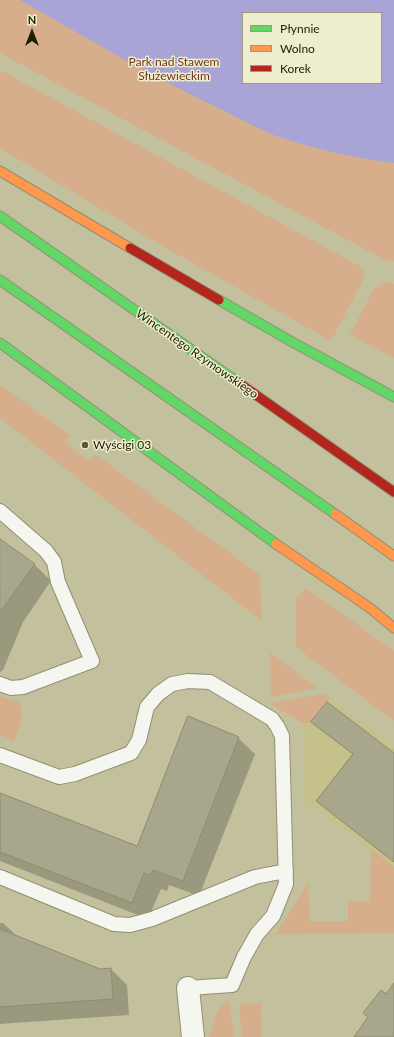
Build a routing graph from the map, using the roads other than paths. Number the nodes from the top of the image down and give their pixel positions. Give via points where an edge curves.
1 (0, 171) edge
2 (0, 216) edge
3 (0, 280) edge
4 (0, 343) edge
5 (394, 397) edge
6 (394, 492) edge
7 (0, 511) edge
8 (394, 556) edge
9 (370, 608) junction
10 (394, 620) edge
11 (394, 628) edge
12 (0, 684) edge
13 (0, 755) edge
14 (286, 871) junction
15 (0, 877) edge
16 (188, 988) joint
17 (193, 1037) edge

1 - 5 main road via 171,273
2 - 6 main road, Wincentego Rzymowskiego
3 - 8 main road
4 - 9 main road via 277,544
7 - 12 lane via 46,551 54,562 58,582 92,661 23,687 12,688
9 - 10 main road
9 - 11 main road
13 - 14 lane via 59,777 75,774 132,753 140,740 147,707 158,694 172,684 188,681 210,682 272,719 282,736
14 - 15 lane via 255,877 152,919 130,925 114,924
14 - 16 lane via 286,884 272,916 257,934 232,984
16 - 17 street

